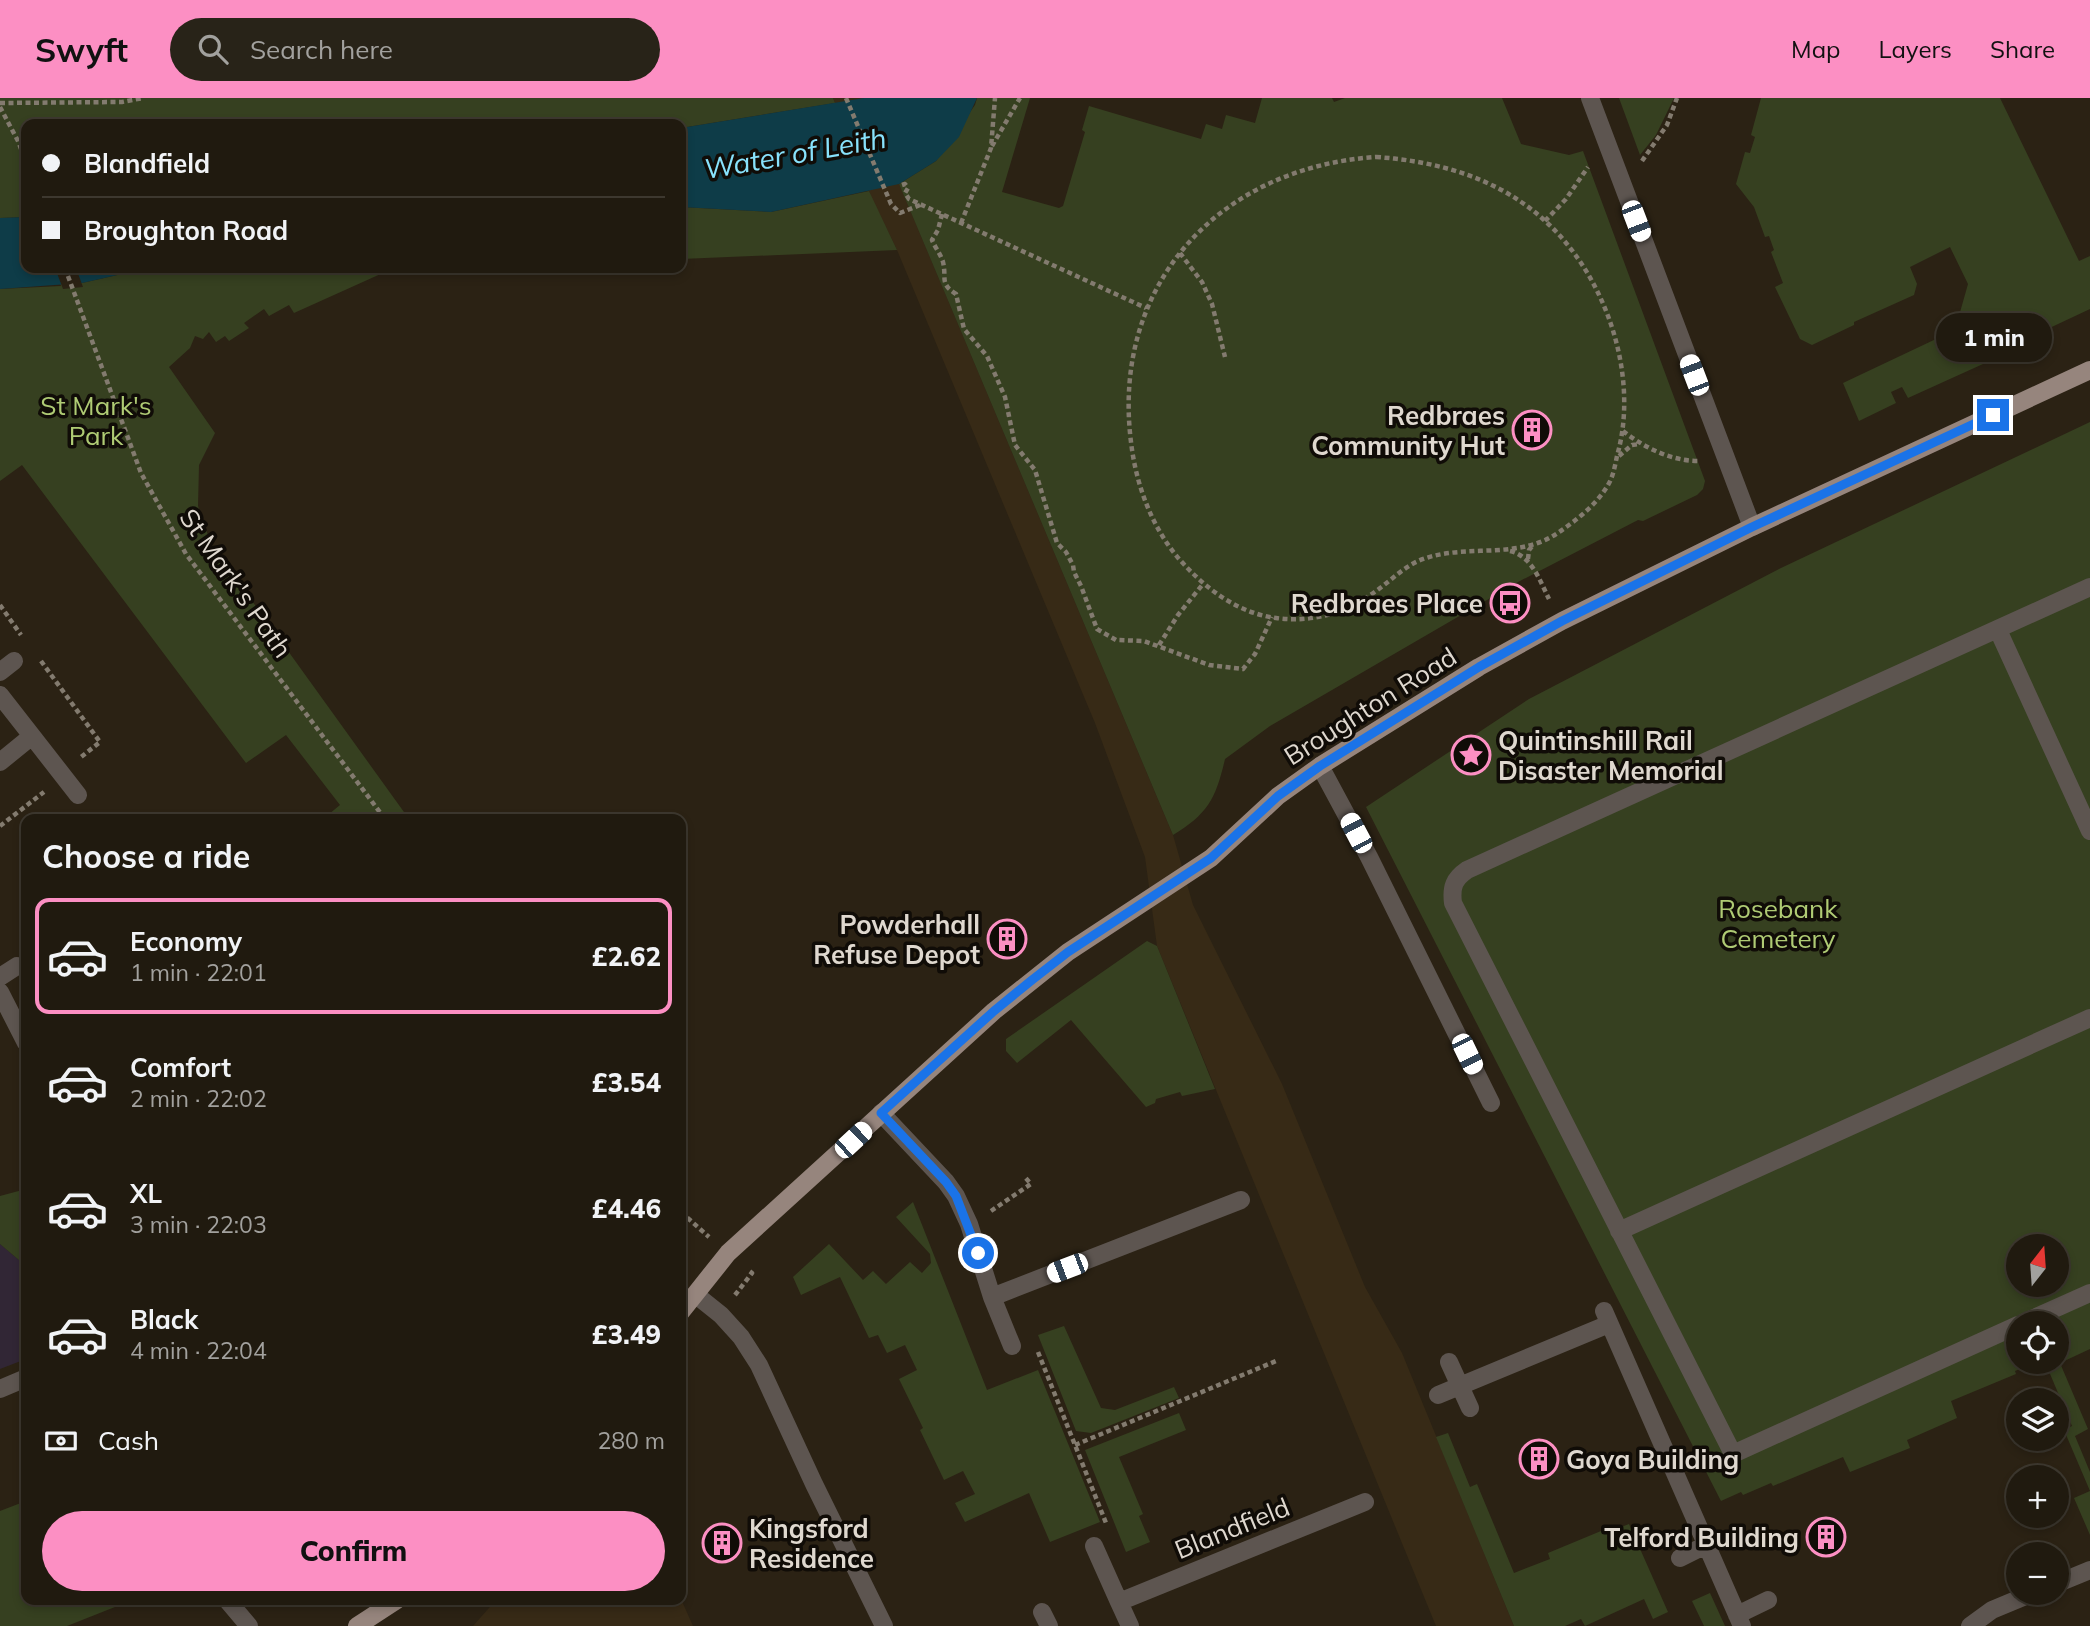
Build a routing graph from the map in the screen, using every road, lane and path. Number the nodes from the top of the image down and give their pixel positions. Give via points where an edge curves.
1 (143, 98) edge
2 (846, 98) edge
3 (995, 98) edge
4 (1020, 98) edge
5 (1590, 98) edge
6 (1677, 98) edge
7 (0, 105) edge
8 (991, 148) junction
9 (21, 149) edge
10 (1589, 166) dead end
11 (1617, 170) junction
12 (902, 185) dead end
13 (920, 205) junction
14 (942, 214) junction
15 (1545, 221) junction
16 (961, 223) junction
17 (1180, 253) junction
18 (67, 273) edge
19 (1146, 308) junction
20 (1225, 357) dead end
21 (2090, 370) edge
22 (1623, 431) junction
23 (1640, 444) junction
24 (1723, 452) junction
25 (1616, 460) junction
26 (1752, 527) junction
27 (1535, 543) junction
28 (1506, 550) junction
29 (1528, 559) junction
30 (1203, 584) junction
31 (2090, 587) edge
32 (0, 605) edge
33 (1272, 617) junction
34 (1562, 621) junction
35 (1998, 630) junction
36 (23, 637) dead end
37 (1159, 645) junction
38 (38, 658) dead end
39 (0, 695) edge
40 (32, 736) junction
41 (0, 762) edge
42 (1320, 766) junction
43 (63, 775) junction
44 (78, 795) dead end
45 (381, 814) edge
46 (0, 826) edge
47 (2090, 831) edge
48 (16, 966) dead end
49 (0, 976) edge
50 (0, 992) edge
51 (2090, 1017) edge
52 (21, 1034) edge
53 (1491, 1103) dead end
54 (881, 1113) junction
55 (1024, 1175) dead end
56 (1241, 1200) dead end
57 (686, 1216) edge
58 (969, 1224) junction
59 (1619, 1231) junction
60 (728, 1253) junction
61 (2090, 1293) edge
62 (696, 1295) junction
63 (992, 1297) junction
64 (686, 1306) edge
65 (2050, 1311) edge
66 (2006, 1330) edge
67 (1012, 1346) joint
68 (1276, 1361) dead end
69 (1449, 1362) dead end
70 (21, 1380) edge
71 (1460, 1385) junction
72 (0, 1389) edge
73 (1438, 1395) dead end
74 (1470, 1408) dead end
75 (1075, 1446) junction
76 (1365, 1502) dead end
77 (1706, 1545) junction
78 (1094, 1546) joint
79 (1680, 1558) dead end
80 (2090, 1570) edge
81 (2069, 1579) edge
82 (1768, 1600) dead end
83 (1119, 1602) junction
84 (2006, 1604) edge
85 (232, 1605) edge
86 (389, 1605) edge
87 (1739, 1620) edge
88 (249, 1626) edge
89 (357, 1626) edge
90 (884, 1626) edge
91 (1130, 1626) edge
92 (1970, 1626) edge

1 - 7 path
2 - 13 path via 891,204 900,213
3 - 8 path
4 - 8 path
5 - 11 street
6 - 11 path via 1667,125 1642,160
7 - 9 path
8 - 16 path
10 - 15 path
11 - 24 street
12 - 13 path via 908,188 909,199
13 - 14 path
14 - 16 path
14 - 37 path via 932,240 943,262 944,281 956,294 964,329 987,356 1005,397 1015,445 1035,470 1057,543 1073,565 1097,629 1116,640
15 - 17 path via 1496,187 1453,170 1401,159 1348,159 1299,171 1255,191 1214,219
15 - 22 path via 1580,263 1603,304 1622,377
16 - 19 path
17 - 19 path
17 - 20 path via 1212,304
18 - 45 path, St Mark's Path via 141,473 186,554
19 - 30 path via 1130,367 1132,452 1152,517 1169,547
21 - 26 main road, Broughton Road
22 - 23 path
22 - 25 path
23 - 24 path via 1698,461
23 - 25 path via 1632,445
24 - 26 street
25 - 27 path via 1610,484 1587,511 1555,536
26 - 34 main road, Broughton Road
27 - 28 path
27 - 29 path
28 - 29 path
28 - 33 path via 1423,558 1375,592 1333,614 1308,620
29 - 34 path
30 - 33 path via 1246,610
30 - 37 path
31 - 35 street
32 - 36 path
33 - 37 path via 1243,669 1209,664
34 - 42 main road, Broughton Road
35 - 47 street
35 - 59 street via 1456,878 1453,903
38 - 43 path via 100,742
39 - 40 street
40 - 41 street
40 - 43 street
42 - 53 street
42 - 54 main road, Broughton Road via 1278,796 1211,858 1068,952 994,1011
43 - 44 street
43 - 46 path
48 - 49 street
50 - 52 street
51 - 59 street
54 - 58 street via 946,1182
54 - 60 main road, Broughton Road
55 - 58 path via 1031,1184
56 - 63 street
57 - 60 path
58 - 63 street
59 - 66 street via 1732,1454
60 - 62 main road, Broughton Road
61 - 65 street
62 - 64 main road, Broughton Road
62 - 90 street via 735,1330 759,1365
63 - 67 street
67 - 75 path via 1036,1348
68 - 75 path
69 - 71 street
70 - 72 street
71 - 73 street
71 - 74 street
71 - 77 street via 1606,1317
75 - 78 path via 1108,1527
76 - 83 street, Blandfield
77 - 79 street
77 - 87 street
78 - 83 street
80 - 81 street
82 - 87 street
83 - 91 street
84 - 92 street
85 - 88 street
86 - 89 main road

